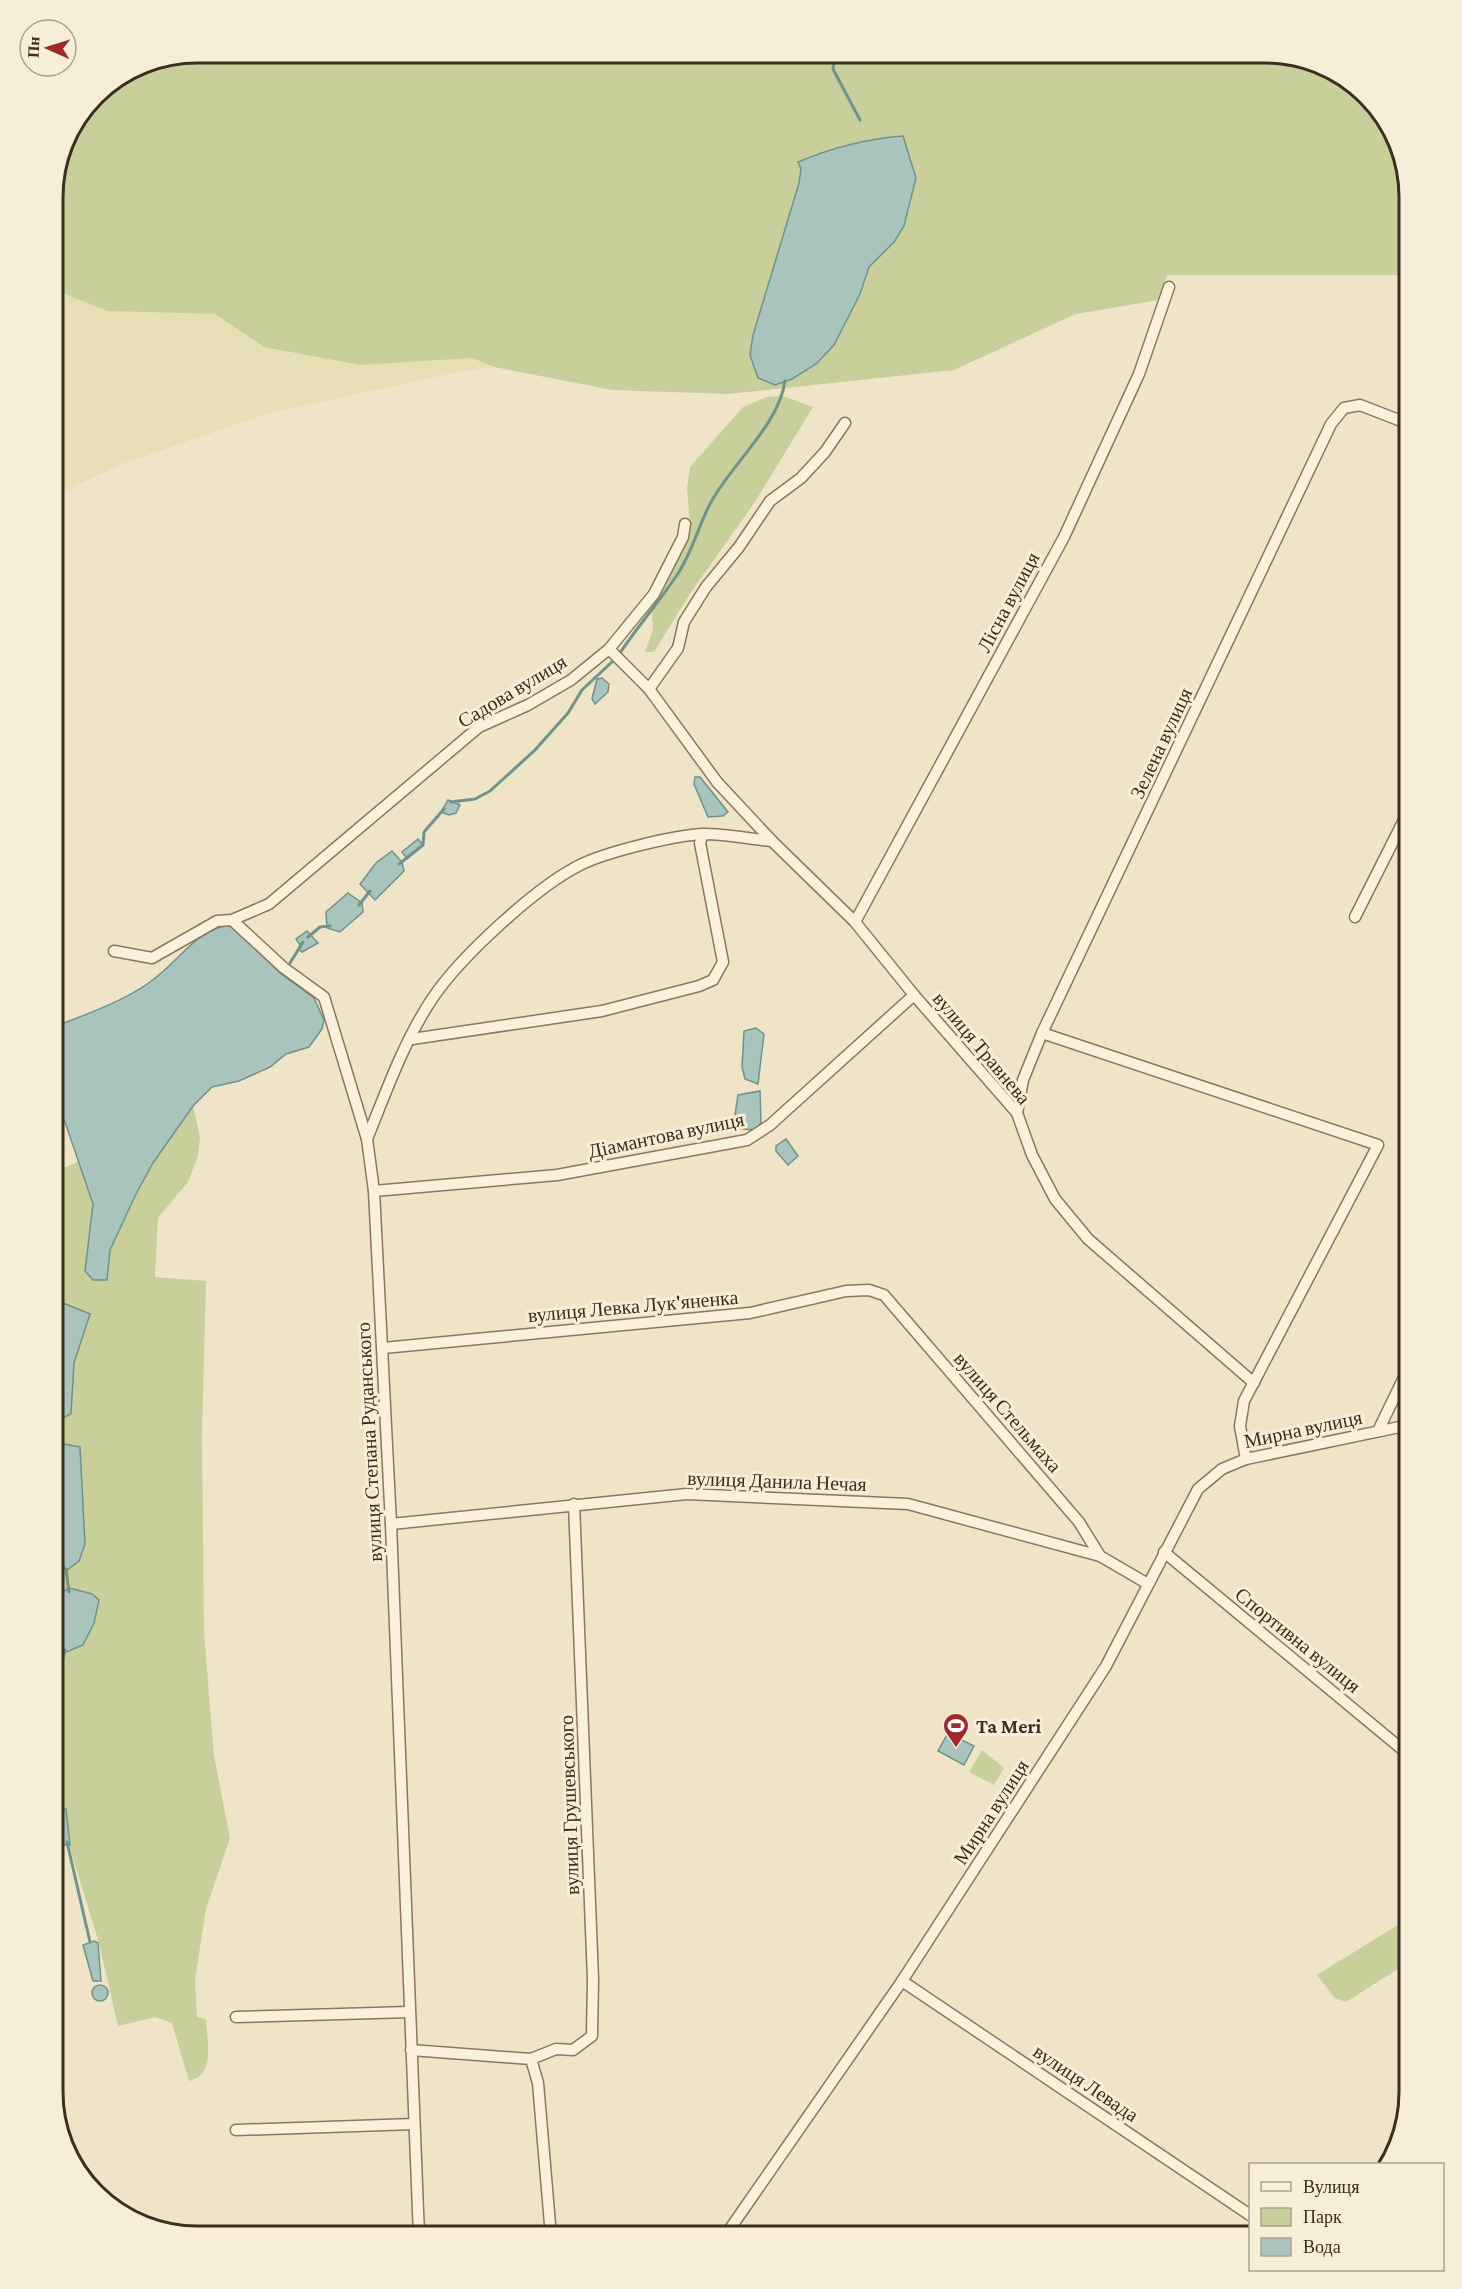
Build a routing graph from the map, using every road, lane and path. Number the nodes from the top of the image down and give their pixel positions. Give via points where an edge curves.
1 (1169, 287) dead end
2 (1399, 420) edge
3 (845, 423) dead end
4 (685, 524) dead end
5 (609, 649) junction
6 (650, 689) junction
7 (1399, 831) edge
8 (703, 834) junction
9 (772, 841) junction
10 (1355, 917) dead end
11 (232, 920) junction
12 (855, 922) junction
13 (114, 951) dead end
14 (914, 995) junction
15 (1042, 1033) junction
16 (412, 1039) junction
17 (1017, 1113) junction
18 (367, 1139) junction
19 (374, 1191) junction
20 (884, 1295) joint
21 (382, 1348) junction
22 (1254, 1383) junction
23 (1399, 1389) edge
24 (1399, 1427) edge
25 (1378, 1431) junction
26 (1246, 1459) junction
27 (574, 1504) junction
28 (391, 1524) junction
29 (1164, 1552) junction
30 (1100, 1556) junction
31 (1148, 1584) junction
32 (1399, 1746) edge
33 (902, 1981) junction
34 (409, 2012) junction
35 (236, 2016) dead end
36 (411, 2050) junction
37 (531, 2059) junction
38 (414, 2124) junction
39 (236, 2130) dead end
40 (1249, 2215) edge
41 (419, 2226) edge
42 (550, 2226) edge
43 (732, 2226) edge

1 - 12 street, Лісна вулиця via 1139,374 1064,537
2 - 15 street, Зелена вулиця via 1360,405 1344,408 1331,424
3 - 6 street via 801,478 770,501 706,587 684,622 678,648
4 - 5 street, Садова вулиця via 683,537 654,594
5 - 6 street, вулиця Травнева
5 - 11 street, Садова вулиця via 571,680 479,727 269,904
6 - 9 street, вулиця Травнева via 717,782
7 - 10 street
8 - 9 street
8 - 16 street via 632,848 591,861 539,891 481,943 433,998
8 - 16 street via 700,843 723,962 713,980 602,1011
9 - 12 street, вулиця Травнева
11 - 13 street, Садова вулиця via 217,921 152,958
11 - 18 street, вулиця Степана Руданського via 284,968 324,997
12 - 14 street, вулиця Травнева
14 - 17 street, вулиця Травнева
14 - 19 street, Діамантова вулиця via 770,1125 747,1140 557,1175
15 - 17 street, Зелена вулиця via 1023,1080
15 - 22 street via 1377,1145
16 - 18 street
17 - 22 street, вулиця Травнева via 1054,1199 1088,1239
18 - 19 street, вулиця Степана Руданського
19 - 21 street, вулиця Степана Руданського
20 - 21 street, вулиця Левка Лук'яненка via 869,1290 846,1291 750,1313
20 - 30 street, вулиця Стельмаха via 1079,1522
21 - 28 street, вулиця Степана Руданського
22 - 26 street via 1241,1413
23 - 25 street
24 - 25 street, Мирна вулиця
25 - 26 street, Мирна вулиця
26 - 29 street, Мирна вулиця via 1222,1469 1198,1489
27 - 28 street, вулиця Данила Нечая
27 - 30 street, вулиця Данила Нечая via 687,1494 908,1504
27 - 37 street, вулиця Грушевського via 592,2036 573,2050 556,2049
28 - 34 street, вулиця Степана Руданського
29 - 31 street, Мирна вулиця
29 - 32 street, Спортивна вулиця
30 - 31 street, вулиця Данила Нечая
31 - 33 street, Мирна вулиця via 1106,1666
33 - 40 street, вулиця Левада
33 - 43 street, Мирна вулиця
34 - 35 street
34 - 36 street, вулиця Степана Руданського
36 - 37 street, вулиця Грушевського
36 - 38 street, вулиця Степана Руданського
37 - 42 street via 538,2083
38 - 39 street
38 - 41 street, вулиця Степана Руданського

